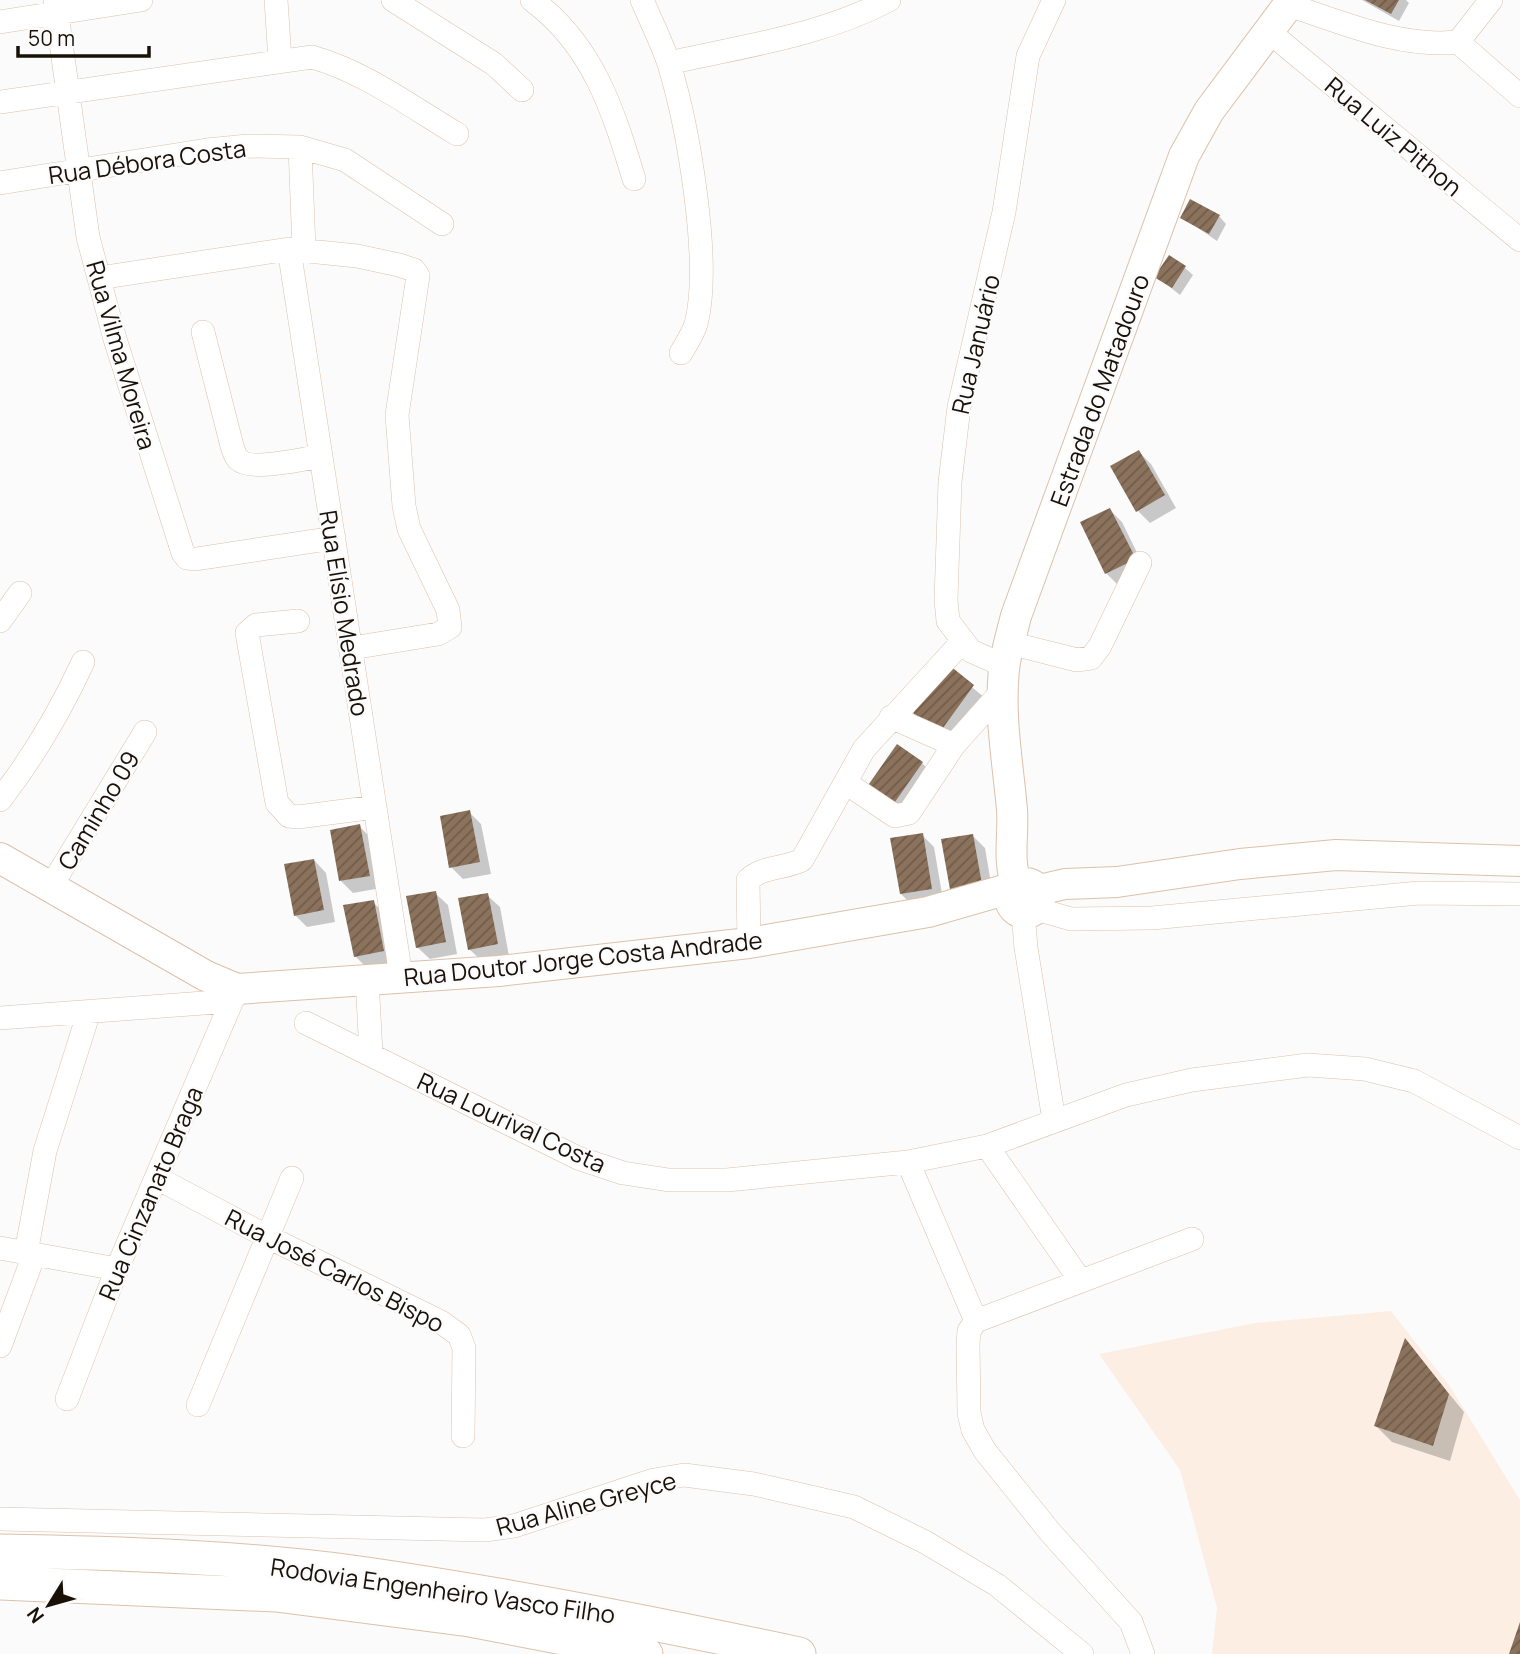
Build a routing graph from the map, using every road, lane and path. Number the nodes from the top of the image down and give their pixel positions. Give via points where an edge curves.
1 (141, 0) edge
2 (276, 0) edge
3 (393, 0) edge
4 (532, 0) edge
5 (642, 0) edge
6 (889, 0) edge
7 (1054, 0) edge
8 (1491, 0) edge
9 (1291, 2) edge
10 (56, 6) edge
11 (0, 22) edge
12 (1268, 31) junction
13 (1458, 42) junction
14 (280, 60) junction
15 (669, 63) junction
16 (522, 90) dead end
17 (66, 93) junction
18 (1520, 96) edge
19 (0, 102) edge
20 (457, 134) dead end
21 (300, 147) junction
22 (78, 169) junction
23 (634, 179) dead end
24 (0, 183) edge
25 (442, 224) dead end
26 (1520, 240) edge
27 (297, 249) junction
28 (99, 278) junction
29 (203, 332) dead end
30 (681, 353) dead end
31 (321, 456) junction
32 (334, 538) junction
33 (1140, 563) dead end
34 (20, 593) dead end
35 (0, 621) edge
36 (298, 621) dead end
37 (961, 643) junction
38 (352, 648) junction
39 (83, 662) dead end
40 (1006, 666) junction
41 (891, 717) junction
42 (145, 732) dead end
43 (954, 745) junction
44 (846, 783) junction
45 (0, 800) edge
46 (375, 807) junction
47 (0, 858) edge
48 (1520, 861) edge
49 (50, 888) junction
50 (1520, 894) edge
51 (1028, 898) junction
52 (748, 943) junction
53 (401, 976) junction
54 (368, 979) junction
55 (234, 995) junction
56 (89, 1012) junction
57 (0, 1018) edge
58 (306, 1023) dead end
59 (371, 1053) junction
60 (1054, 1120) junction
61 (1520, 1138) edge
62 (986, 1146) junction
63 (908, 1162) junction
64 (157, 1178) junction
65 (292, 1178) dead end
66 (268, 1237) junction
67 (1192, 1238) dead end
68 (0, 1248) edge
69 (30, 1254) junction
70 (117, 1269) junction
71 (1080, 1280) junction
72 (976, 1321) junction
73 (0, 1346) edge
74 (66, 1399) dead end
75 (198, 1405) dead end
76 (463, 1436) dead end
77 (0, 1520) edge
78 (0, 1551) edge
79 (0, 1583) edge
80 (646, 1654) edge
81 (799, 1654) edge
82 (1082, 1654) edge
83 (1143, 1654) edge

1 - 10 street
2 - 14 street
3 - 16 street via 494,64
4 - 23 street via 579,45 597,75
5 - 15 street
6 - 15 street via 853,19 819,29
7 - 37 street, Rua Januário via 1028,55 1004,212 953,445 946,600 948,621
8 - 13 street
9 - 12 main road, Estrada do Matadouro
9 - 13 street via 1377,34 1416,43
10 - 11 street
10 - 17 street, Rua Vilma Moreira
12 - 26 street, Rua Luiz Pithon
12 - 40 main road, Estrada do Matadouro via 1209,111 1168,194 1016,616
13 - 18 street
14 - 17 street
14 - 20 street via 312,57 339,65
15 - 30 street via 681,109 701,248 696,326
17 - 19 street
17 - 22 street, Rua Vilma Moreira
21 - 22 street, Rua Débora Costa via 207,149
21 - 25 street, Rua Débora Costa via 345,160
21 - 27 street, Rua Elísio Medrado
22 - 24 street, Rua Débora Costa
22 - 28 street, Rua Vilma Moreira via 82,210
27 - 28 street
27 - 31 street, Rua Elísio Medrado
27 - 38 street via 399,265 414,270 419,284 397,415 404,506 409,529 448,610 450,627 438,634
28 - 32 street, Rua Vilma Moreira via 167,510 187,558
29 - 31 street via 236,457 247,465
31 - 32 street, Rua Elísio Medrado
32 - 38 street, Rua Elísio Medrado
33 - 40 street via 1091,658
34 - 35 street
36 - 46 street via 256,625 247,633 274,795 282,811 298,817
37 - 40 street
37 - 41 street
38 - 46 street, Rua Elísio Medrado
39 - 45 street via 60,711
40 - 43 street
40 - 51 main road, Estrada do Matadouro via 1011,857
41 - 43 street
41 - 44 street via 863,749
42 - 49 street, Caminho 09
43 - 44 street via 909,813 895,816
44 - 52 street via 802,860 755,873 748,880
46 - 53 street, Rua Elísio Medrado
47 - 49 main road
48 - 51 main road, Rua Doutor Jorge Costa Andrade via 1336,855 1240,864 1117,882 1091,893
49 - 55 main road
50 - 51 street via 1419,893 1153,918 1071,919
51 - 52 main road, Rua Doutor Jorge Costa Andrade
51 - 60 street via 1026,948
52 - 53 main road, Rua Doutor Jorge Costa Andrade via 499,971
53 - 54 main road, Rua Doutor Jorge Costa Andrade
54 - 55 main road, Rua Doutor Jorge Costa Andrade
54 - 59 street
55 - 56 street
55 - 64 street, Rua Cinzanato Braga
56 - 57 street
56 - 69 street via 50,1130
58 - 59 street, Rua Lourival Costa
59 - 63 street, Rua Lourival Costa via 578,1158 623,1173 669,1180 727,1180
60 - 61 street, Rua Lourival Costa via 1126,1095 1192,1080 1308,1065 1365,1069 1414,1081
60 - 62 street, Rua Lourival Costa
62 - 63 street, Rua Lourival Costa
62 - 71 street
63 - 72 street
64 - 66 street, Rua José Carlos Bispo
64 - 70 street, Rua Cinzanato Braga
65 - 66 street
66 - 75 street
66 - 76 street, Rua José Carlos Bispo via 459,1335 464,1348
67 - 71 street
68 - 69 street
69 - 70 street
69 - 73 street
70 - 74 street, Rua Cinzanato Braga
71 - 72 street
72 - 83 street via 968,1344 973,1430 1050,1532 1131,1622
77 - 82 street, Rua Aline Greyce via 485,1530 514,1526 654,1480 684,1475 754,1484 854,1507 997,1585
78 - 81 highway, Rodovia Engenheiro Vasco Filho via 143,1556 359,1573 605,1613
79 - 80 highway, Rodovia Engenheiro Vasco Filho via 276,1595 470,1620

